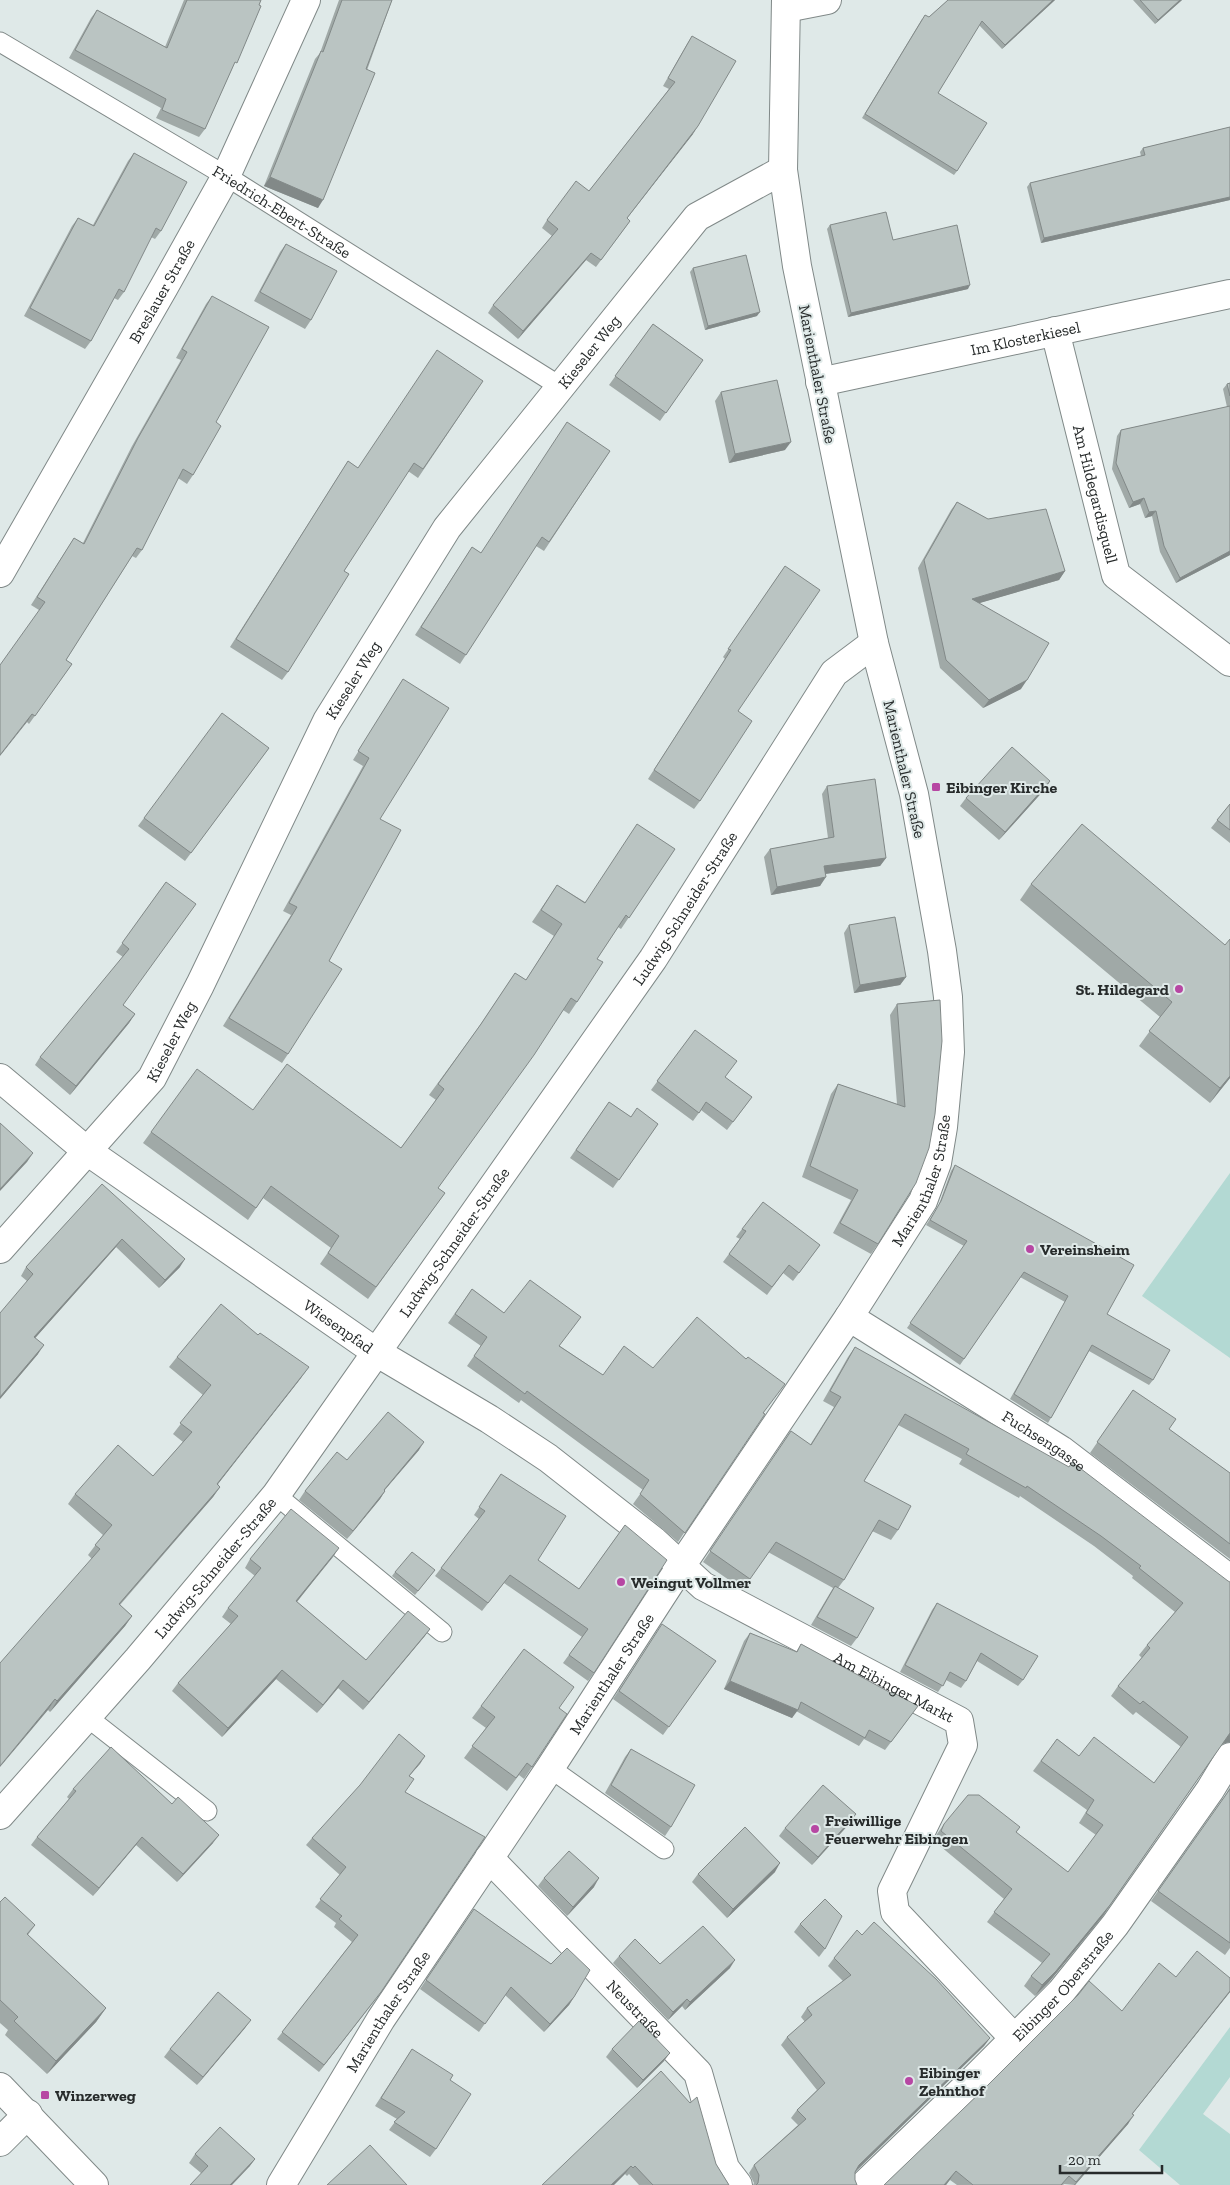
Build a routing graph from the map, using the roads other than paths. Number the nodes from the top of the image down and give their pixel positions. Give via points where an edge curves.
1 (306, 0) edge
2 (827, 0) edge
3 (786, 4) edge
4 (0, 42) edge
5 (783, 170) junction
6 (226, 176) junction
7 (1230, 294) edge
8 (1055, 331) junction
9 (820, 382) junction
10 (560, 388) junction
11 (0, 573) edge
12 (874, 643) junction
13 (1230, 662) edge
14 (0, 1078) edge
15 (87, 1151) junction
16 (0, 1249) edge
17 (849, 1317) junction
18 (376, 1352) junction
19 (276, 1495) junction
20 (681, 1566) junction
21 (1230, 1579) edge
22 (442, 1632) dead end
23 (87, 1717) junction
24 (1230, 1757) edge
25 (550, 1768) junction
26 (207, 1811) dead end
27 (0, 1816) edge
28 (664, 1849) dead end
29 (489, 1858) junction
30 (1014, 2038) junction
31 (0, 2087) edge
32 (28, 2114) junction
33 (0, 2142) edge
34 (94, 2185) edge
35 (281, 2185) edge
36 (738, 2185) edge
37 (864, 2185) edge

1 - 6 street, Breslauer Straße
2 - 3 street
3 - 5 street, Marienthaler Straße
4 - 6 lane, Friedrich-Ebert-Straße
5 - 9 street, Marienthaler Straße via 796,266
5 - 10 street, Kieseler Weg via 697,216
6 - 10 lane, Friedrich-Ebert-Straße
6 - 11 street, Breslauer Straße
7 - 8 street, Im Klosterkiesel
8 - 9 street, Im Klosterkiesel
8 - 13 street, Am Hildegardisquell via 1116,575
9 - 12 street, Marienthaler Straße
10 - 15 street, Kieseler Weg via 447,528 327,721 152,1078
12 - 17 street, Marienthaler Straße via 914,794 942,951 950,1052 938,1154 926,1193
12 - 18 street, Ludwig-Schneider-Straße via 834,673 653,959
14 - 15 street, Wiesenpfad
15 - 16 street, Kieseler Weg
15 - 18 street, Wiesenpfad
17 - 20 street, Marienthaler Straße
17 - 21 street, Fuchsengasse via 1061,1450
18 - 19 street, Ludwig-Schneider-Straße
18 - 20 street, Wiesenpfad via 548,1458
19 - 22 lane
19 - 23 street, Ludwig-Schneider-Straße
20 - 25 street, Marienthaler Straße
20 - 30 street, Am Eibinger Markt via 703,1586 959,1721 963,1744 892,1891 894,1912
23 - 26 lane
23 - 27 street, Ludwig-Schneider-Straße
24 - 30 street, Eibinger Oberstraße via 1115,1925 1060,1992
25 - 28 lane
25 - 29 street, Marienthaler Straße
29 - 35 street, Marienthaler Straße via 381,2019
29 - 36 street, Neustraße via 698,2073 725,2168
30 - 37 street, Eibinger Oberstraße
31 - 32 street
32 - 33 street
32 - 34 street

